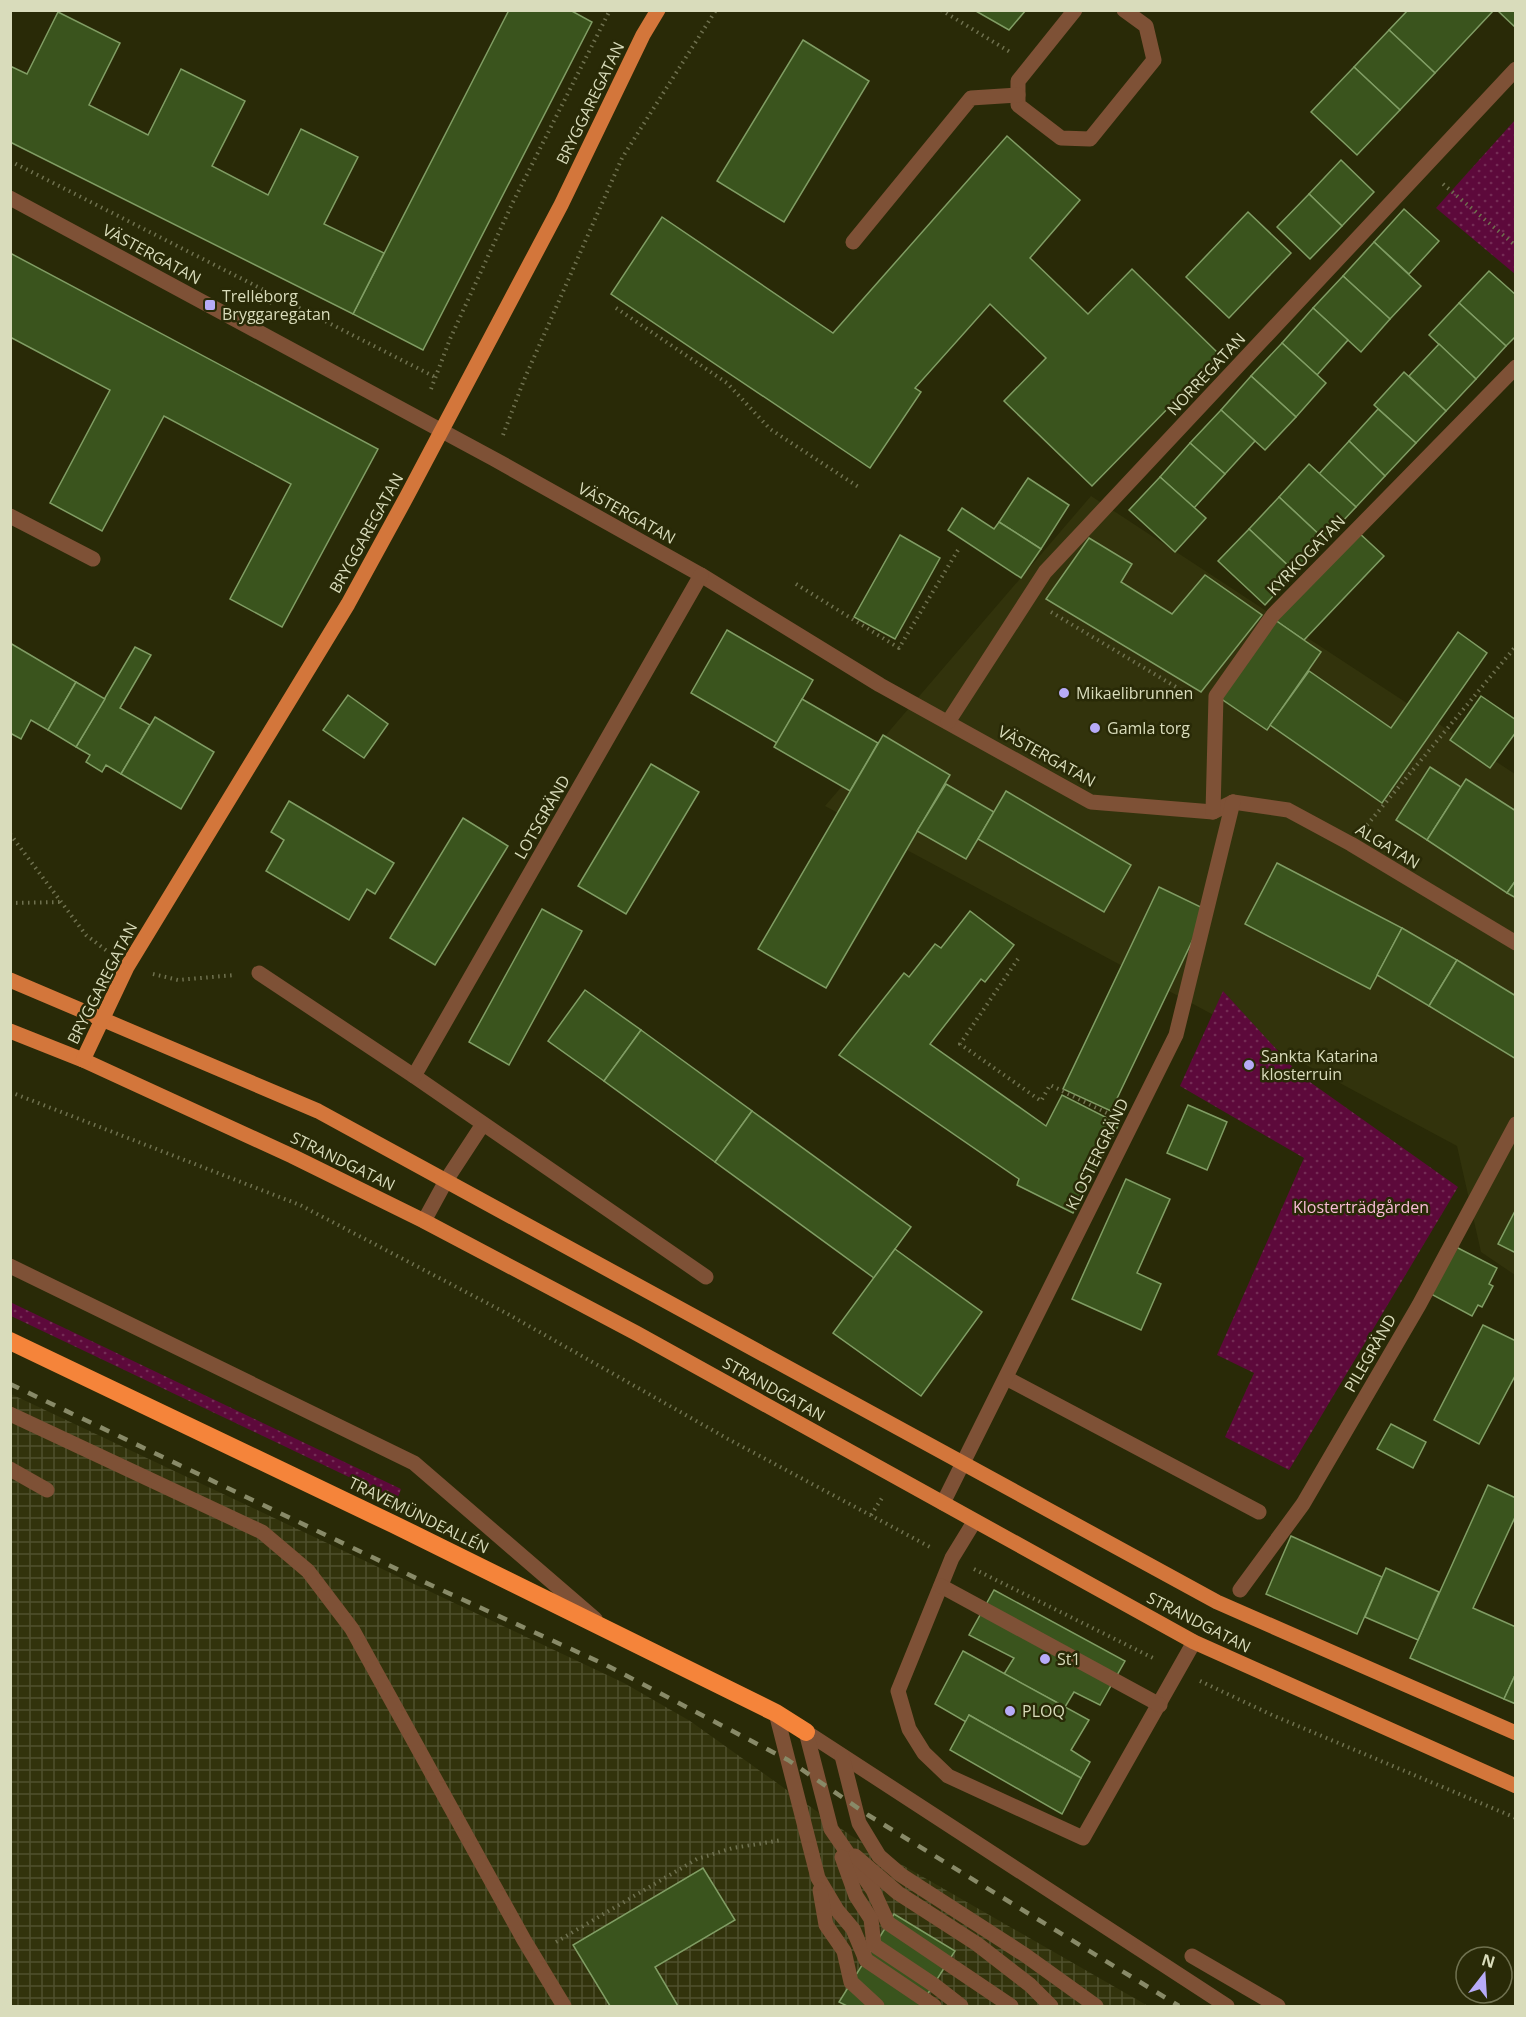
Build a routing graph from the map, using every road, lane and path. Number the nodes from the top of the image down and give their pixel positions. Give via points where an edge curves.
1 (610, 10) edge
2 (658, 10) edge
3 (716, 10) edge
4 (940, 10) edge
5 (1075, 10) edge
6 (1124, 10) edge
7 (1012, 53) dead end
8 (1515, 69) edge
9 (1018, 94) junction
10 (10, 161) edge
11 (1424, 168) junction
12 (10, 198) edge
13 (853, 242) dead end
14 (1515, 246) edge
15 (273, 295) junction
16 (268, 304) dead end
17 (616, 308) dead end
18 (1515, 367) edge
19 (435, 377) junction
20 (420, 420) junction
21 (441, 433) junction
22 (494, 459) junction
23 (860, 488) dead end
24 (10, 516) edge
25 (958, 550) dead end
26 (93, 559) dead end
27 (701, 575) junction
28 (796, 584) dead end
29 (1028, 599) junction
30 (1515, 646) edge
31 (1215, 710) junction
32 (948, 722) junction
33 (1233, 802) junction
34 (1213, 812) junction
35 (1351, 844) junction
36 (62, 902) dead end
37 (10, 903) edge
38 (1515, 944) edge
39 (1018, 959) dead end
40 (259, 973) dead end
41 (10, 980) edge
42 (103, 1018) junction
43 (10, 1031) edge
44 (83, 1060) junction
45 (414, 1076) junction
46 (10, 1092) edge
47 (483, 1124) junction
48 (1515, 1124) edge
49 (1131, 1125) junction
50 (447, 1179) junction
51 (424, 1221) junction
52 (10, 1266) edge
53 (706, 1277) dead end
54 (10, 1341) edge
55 (1006, 1378) junction
56 (10, 1414) edge
57 (964, 1462) junction
58 (10, 1469) edge
59 (47, 1490) dead end
60 (943, 1503) junction
61 (1259, 1512) dead end
62 (871, 1515) dead end
63 (974, 1522) junction
64 (941, 1586) junction
65 (1240, 1590) dead end
66 (609, 1630) junction
67 (1194, 1642) junction
68 (1160, 1705) junction
69 (777, 1713) junction
70 (806, 1732) junction
71 (1515, 1733) edge
72 (842, 1756) junction
73 (1515, 1786) edge
74 (807, 1835) junction
75 (835, 1839) junction
76 (818, 1878) junction
77 (529, 1948) junction
78 (1192, 1956) dead end
79 (564, 2007) edge
80 (877, 2007) edge
81 (934, 2007) edge
82 (961, 2007) edge
83 (1011, 2007) edge
84 (1051, 2007) edge
85 (1096, 2007) edge
86 (1227, 2007) edge
87 (1278, 2007) edge

1 - 19 path via 512,204
2 - 21 main road, BRYGGAREGATAN
3 - 22 path via 622,159 524,380
4 - 7 path
5 - 9 street via 1018,81
6 - 9 street via 1146,26 1154,60 1090,139 1061,138 1018,105
8 - 11 street, NORREGATAN
9 - 13 street via 971,98
10 - 15 path
11 - 14 path
11 - 29 street, NORREGATAN via 1045,572
12 - 20 street, VÄSTERGATAN
15 - 16 path
15 - 19 path
17 - 23 path via 727,383 770,429
18 - 31 street, KYRKOGATAN via 1273,615 1216,696
19 - 20 path
20 - 21 street, VÄSTERGATAN
21 - 22 street, VÄSTERGATAN
21 - 42 main road, BRYGGAREGATAN via 348,604 127,967
22 - 27 street, VÄSTERGATAN
24 - 26 street
25 - 28 path via 900,648
27 - 32 street, VÄSTERGATAN
27 - 45 street, LOTSGRÄND
29 - 31 path
29 - 32 street, NORREGATAN
30 - 35 path
31 - 34 street, KYRKOGATAN
32 - 34 street, VÄSTERGATAN via 1091,802
33 - 34 street
33 - 35 street, ALGATAN via 1288,810
33 - 49 street, KLOSTERGRÄND via 1176,1035
35 - 38 street, ALGATAN
36 - 37 path
39 - 49 path via 960,1044 1041,1101 1050,1085
40 - 45 street
41 - 42 main road, STRANDGATAN
42 - 44 main road, BRYGGAREGATAN
42 - 50 main road, STRANDGATAN via 318,1111
43 - 44 main road, STRANDGATAN
44 - 51 main road, STRANDGATAN
45 - 47 street
46 - 62 path via 300,1205 507,1313
47 - 50 street
47 - 53 street
48 - 65 street, PILEGRÄND via 1419,1305 1303,1504
49 - 55 street, KLOSTERGRÄND
50 - 51 street
50 - 57 main road, STRANDGATAN
51 - 60 main road, STRANDGATAN
52 - 66 street via 414,1463
54 - 66 highway, TRAVEMÜNDEALLÉN
55 - 57 street, KLOSTERGRÄND
55 - 61 street
56 - 77 street via 262,1532 308,1571 352,1629
57 - 60 street, KLOSTERGRÄND
57 - 71 main road, STRANDGATAN via 1217,1602
58 - 59 street
60 - 63 main road, STRANDGATAN
63 - 64 street via 952,1558
63 - 67 main road, STRANDGATAN
64 - 68 street
64 - 68 street via 898,1691 909,1729 924,1753 948,1776 1083,1838
66 - 69 highway, TRAVEMÜNDEALLÉN
67 - 68 street
67 - 73 main road, STRANDGATAN
69 - 70 highway, TRAVEMÜNDEALLÉN
69 - 74 street
70 - 72 street
70 - 75 street
72 - 85 street via 860,1823 879,1856 900,1875 1025,1955
72 - 86 street
74 - 76 street
74 - 77 path via 697,1859 556,1942
75 - 82 street via 856,1896 871,1919 874,1945
75 - 83 street via 873,1890 888,1923
75 - 84 street via 898,1893 977,1944 1030,1985
76 - 80 street via 826,1925 844,1951 851,1982
76 - 81 street via 854,1929 866,1959
77 - 79 street
78 - 87 street

